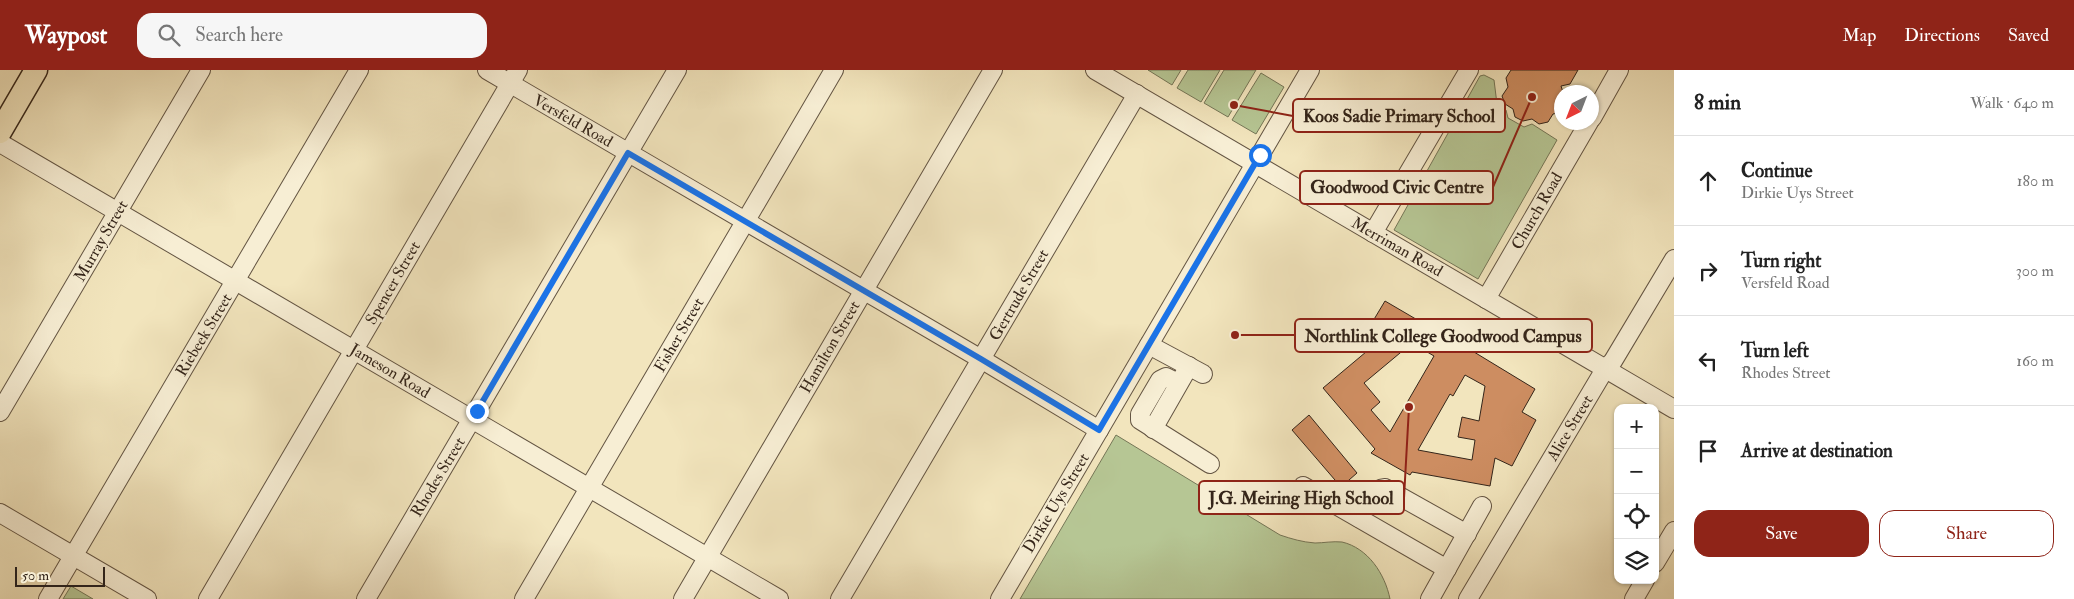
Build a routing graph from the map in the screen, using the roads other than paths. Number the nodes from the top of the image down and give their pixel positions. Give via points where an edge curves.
1 (18, 70) edge
2 (36, 70) edge
3 (201, 70) edge
4 (359, 70) edge
5 (487, 70) edge
6 (677, 70) edge
7 (834, 70) edge
8 (993, 70) edge
9 (1095, 70) edge
10 (1310, 70) edge
11 (1469, 70) edge
12 (1619, 70) edge
13 (514, 77) edge
14 (1137, 94) junction
15 (0, 101) edge
16 (1599, 106) edge
17 (1584, 130) edge
18 (0, 132) edge
19 (0, 143) edge
20 (628, 153) junction
21 (1256, 163) junction
22 (118, 212) junction
23 (746, 221) junction
24 (1373, 233) junction
25 (1674, 259) edge
26 (236, 281) junction
27 (863, 291) junction
28 (1486, 299) junction
29 (1149, 345) junction
30 (354, 349) junction
31 (981, 359) junction
32 (1605, 369) junction
33 (1674, 409) edge
34 (0, 412) edge
35 (472, 420) junction
36 (1099, 430) junction
37 (1210, 464) dead end
38 (1303, 486) dead end
39 (590, 488) junction
40 (1482, 506) dead end
41 (0, 512) edge
42 (1359, 518) junction
43 (1674, 531) edge
44 (1467, 534) junction
45 (73, 556) junction
46 (1659, 556) edge
47 (708, 557) junction
48 (1447, 569) junction
49 (1643, 584) edge
50 (48, 599) edge
51 (147, 599) edge
52 (208, 599) edge
53 (366, 599) edge
54 (524, 599) edge
55 (683, 599) edge
56 (779, 599) edge
57 (840, 599) edge
58 (1000, 599) edge
59 (1430, 599) edge
60 (1468, 599) edge
61 (1634, 599) edge

1 - 15 main road
2 - 18 main road
3 - 22 street, Murray Street
4 - 26 street, Riebeek Street
5 - 13 street, Versfeld Road
6 - 20 street, Rhodes Street
7 - 23 street, Fisher Street
8 - 27 street, Hamilton Street
9 - 14 street, Merriman Road
10 - 21 street, Dirkie Uys Street
11 - 24 street
12 - 16 street
13 - 20 street, Versfeld Road
13 - 30 street, Spencer Street
14 - 21 street, Merriman Road
14 - 31 street, Gertrude Street
17 - 28 street, Church Road
19 - 22 street, Jameson Road
20 - 23 street, Versfeld Road
20 - 35 street, Rhodes Street
21 - 24 street, Merriman Road
21 - 29 street, Dirkie Uys Street
22 - 26 street, Jameson Road
22 - 34 street, Murray Street
23 - 27 street, Versfeld Road
23 - 39 street, Fisher Street
24 - 28 street, Merriman Road
25 - 32 street, Alice Street via 1614,361
26 - 30 street, Jameson Road
26 - 45 street, Riebeek Street
27 - 31 street, Versfeld Road
27 - 47 street, Hamilton Street
28 - 32 street, Merriman Road
29 - 36 street, Dirkie Uys Street
29 - 37 street via 1196,370 1178,383 1152,429
30 - 35 street, Jameson Road
30 - 52 street, Spencer Street
31 - 36 street, Versfeld Road
31 - 57 street, Gertrude Street
32 - 33 street, Merriman Road
32 - 60 street, Alice Street
35 - 39 street, Jameson Road
35 - 53 street, Rhodes Street
36 - 58 street, Dirkie Uys Street
38 - 42 street
39 - 47 street, Jameson Road
39 - 54 street, Fisher Street
40 - 44 street
41 - 45 street
42 - 44 street via 1374,493 1385,488
42 - 48 street
43 - 46 street
44 - 48 street
45 - 50 street, Riebeek Street
45 - 51 street
47 - 55 street, Hamilton Street
47 - 56 street, Jameson Road
48 - 59 street
49 - 61 street

